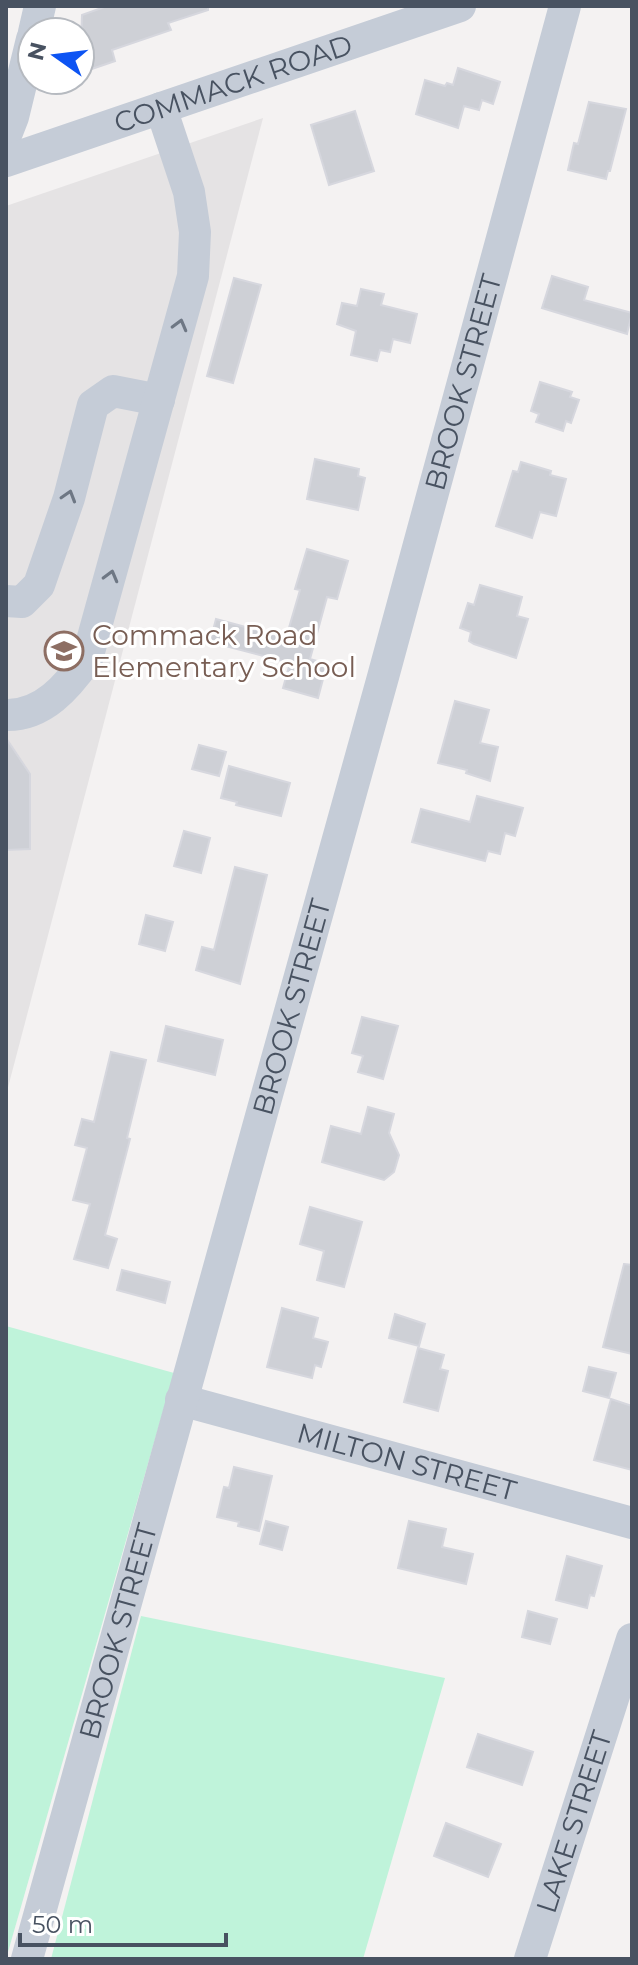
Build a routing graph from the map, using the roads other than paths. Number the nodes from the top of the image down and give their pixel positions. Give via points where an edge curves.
1 (460, 6) edge
2 (565, 6) edge
3 (18, 96) edge
4 (161, 108) junction
5 (6, 135) edge
6 (6, 161) edge
7 (159, 400) junction
8 (6, 601) edge
9 (6, 715) edge
10 (181, 1400) junction
11 (632, 1523) edge
12 (629, 1659) edge
13 (27, 1959) edge
14 (530, 1959) edge

1 - 4 street, COMMACK ROAD
2 - 10 street, BROOK STREET
3 - 5 street
4 - 6 street, COMMACK ROAD
7 -> 4 street via 193,276 195,232 189,192
8 -> 7 street via 22,602 39,585 93,405 113,391
9 -> 7 street via 41,707 67,687 87,659
10 - 11 street, MILTON STREET
10 - 13 street, BROOK STREET
12 - 14 street, LAKE STREET

